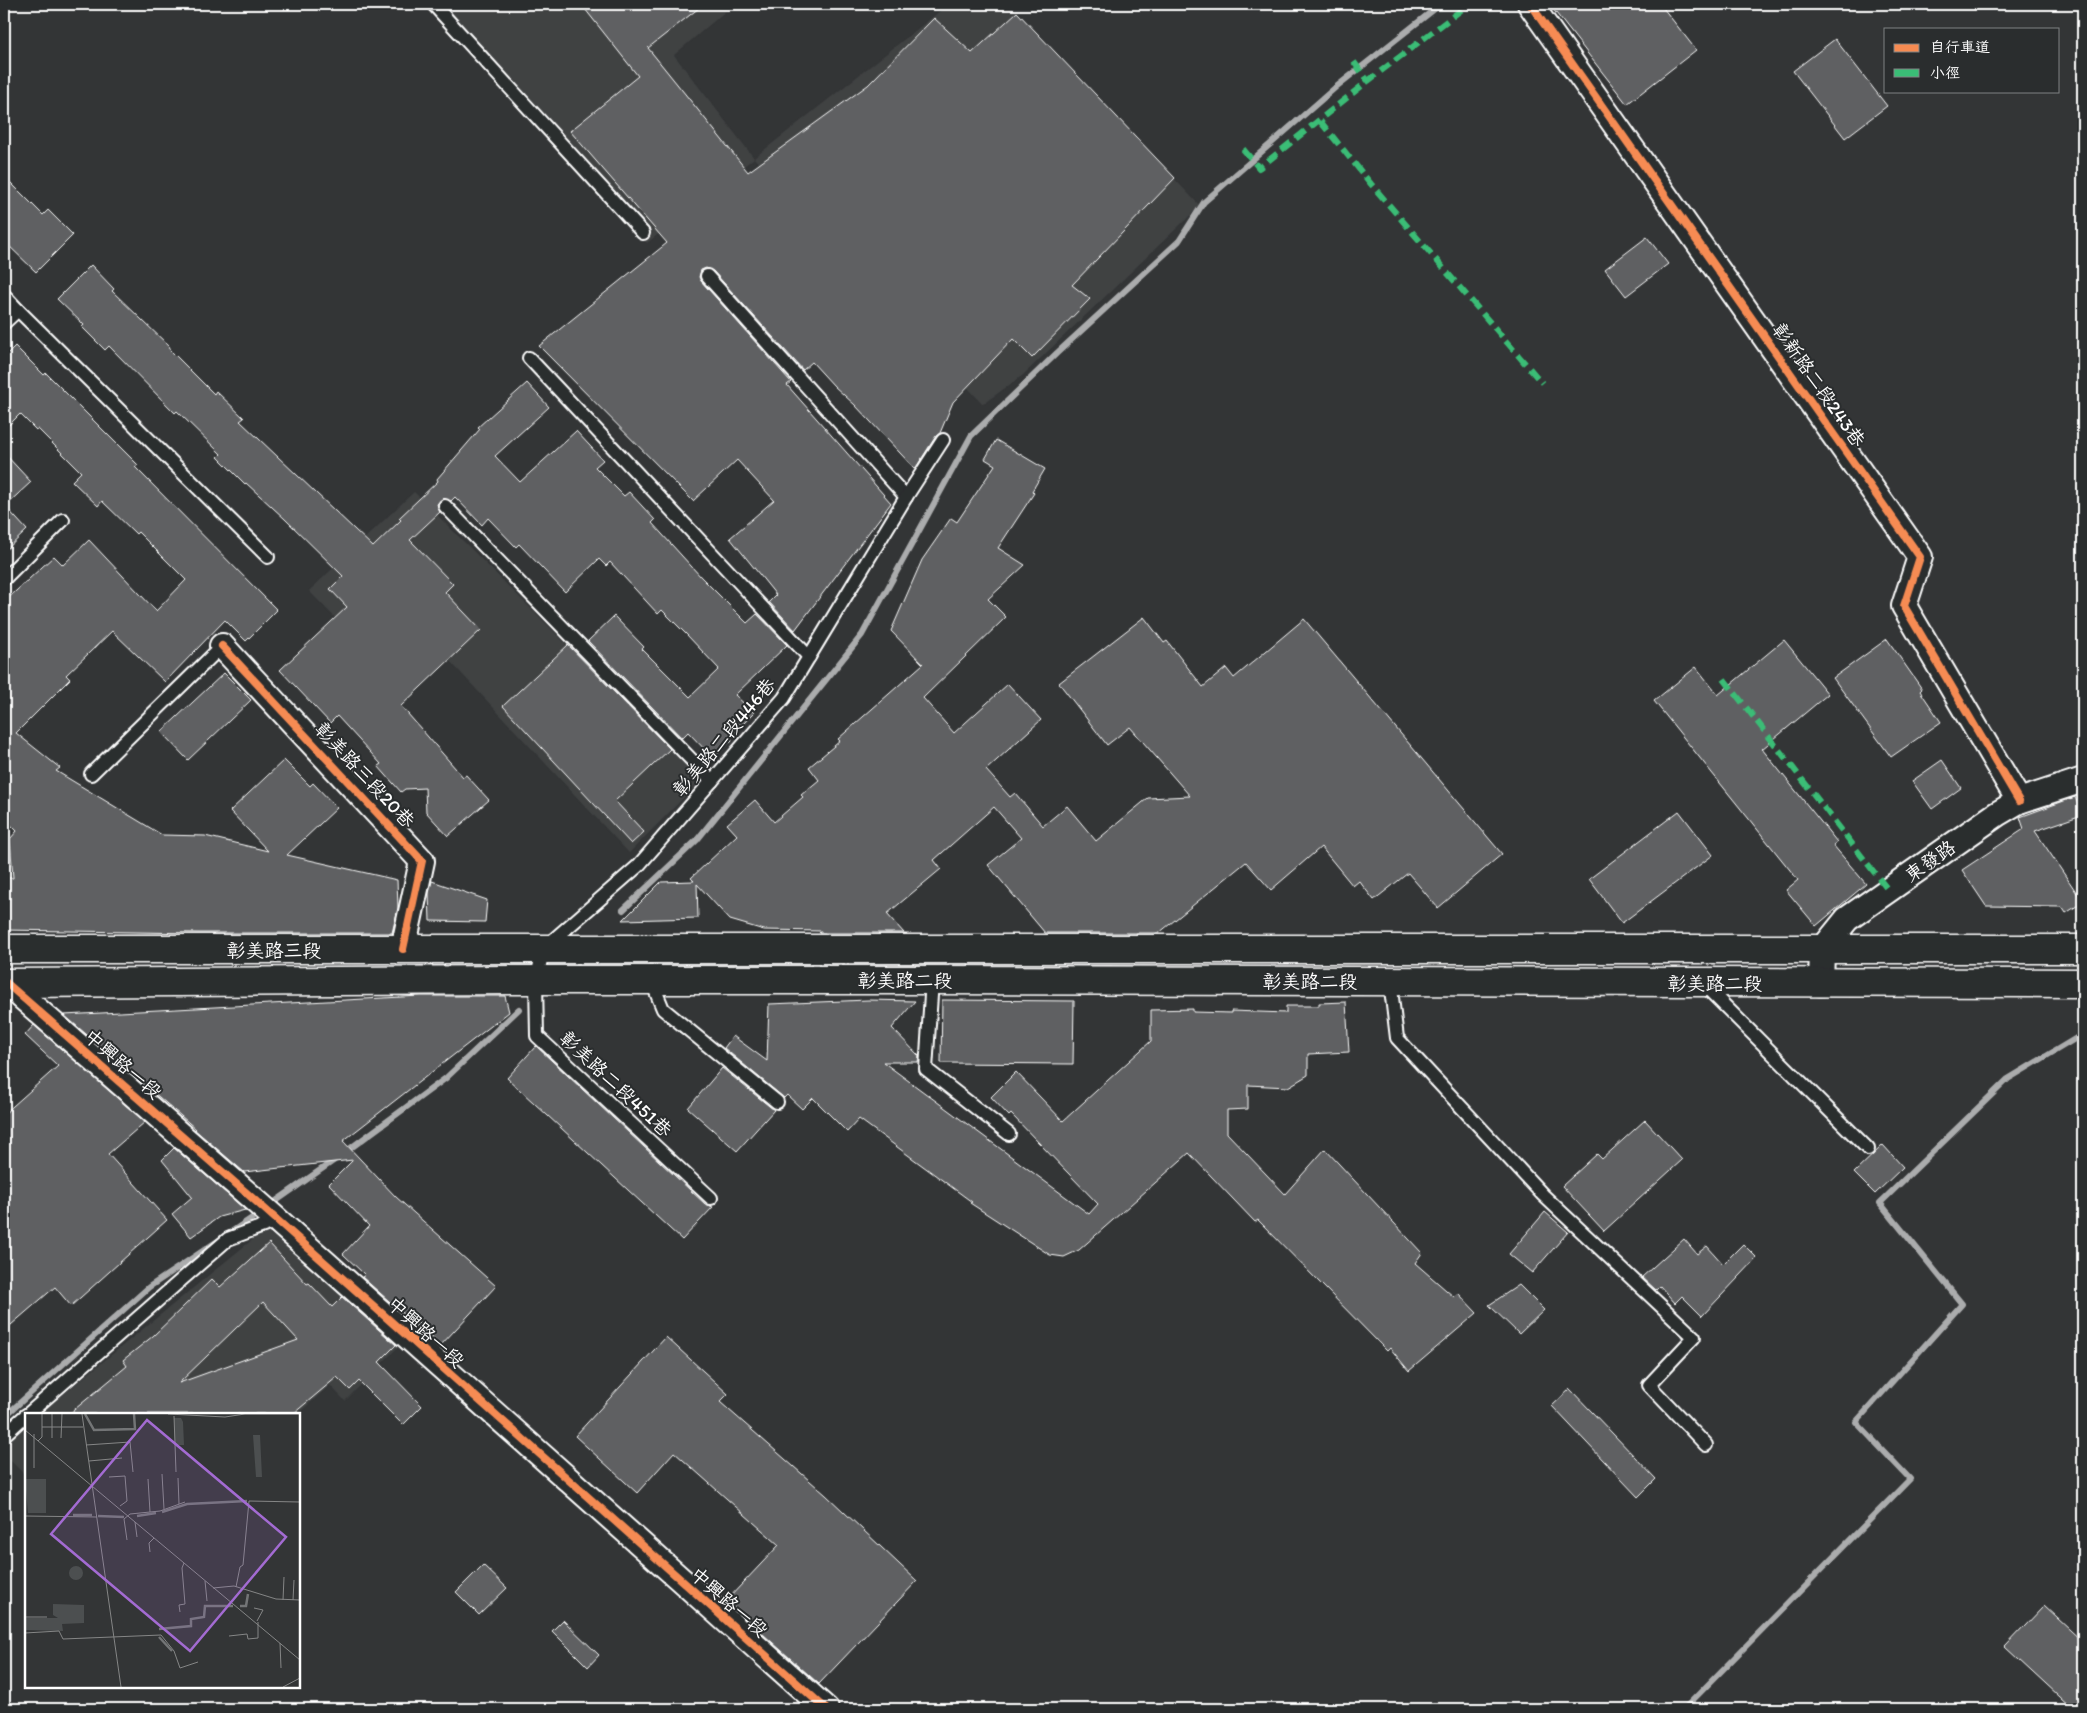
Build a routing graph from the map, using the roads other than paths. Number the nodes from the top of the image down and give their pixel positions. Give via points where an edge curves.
1 (433, 4) edge
2 (1530, 4) edge
3 (643, 233) dead end
4 (707, 276) dead end
5 (4, 295) edge
6 (18, 310) junction
7 (4, 323) edge
8 (529, 358) dead end
9 (943, 440) dead end
10 (906, 496) junction
11 (445, 506) dead end
12 (63, 520) dead end
13 (268, 557) dead end
14 (4, 579) edge
15 (222, 646) joint
16 (809, 657) junction
17 (91, 774) dead end
18 (2083, 780) edge
19 (712, 781) junction
20 (2019, 801) junction
21 (544, 948) junction
22 (1192, 948) junction
23 (4, 949) edge
24 (403, 949) junction
25 (1822, 950) junction
26 (2083, 950) edge
27 (536, 980) junction
28 (651, 980) junction
29 (932, 980) junction
30 (1190, 980) junction
31 (1390, 981) junction
32 (4, 983) edge
33 (1703, 983) junction
34 (2083, 983) edge
35 (1821, 984) junction
36 (777, 1102) dead end
37 (1009, 1134) dead end
38 (1868, 1149) dead end
39 (711, 1198) dead end
40 (277, 1220) junction
41 (29, 1413) edge
42 (25, 1417) edge
43 (4, 1435) edge
44 (1706, 1444) dead end
45 (826, 1709) edge

1 - 3 lane
2 - 20 street, 彰新路二段243巷 via 1920,557 1904,606
4 - 10 lane
5 - 6 lane
6 - 7 lane
6 - 13 lane
8 - 16 lane
9 - 10 lane, 彰美路二段446巷
10 - 16 lane, 彰美路二段446巷
11 - 19 lane
12 - 14 lane
15 - 17 lane
15 - 24 street, 彰美路三段20巷 via 422,861
16 - 19 lane, 彰美路二段446巷 via 784,698
18 - 20 street, 東發路
19 - 21 lane, 彰美路二段446巷 via 638,866
20 - 25 street, 東發路 via 1847,919
21 - 22 main road, 彰美路二段
21 - 24 main road, 彰美路三段
21 - 27 lane
22 - 25 main road, 彰美路二段
22 - 30 main road
23 - 24 main road, 彰美路三段
25 - 26 main road, 彰美路二段
25 - 35 street
27 - 28 main road, 彰美路二段
27 - 32 main road, 彰美路三段
27 - 39 lane, 彰美路二段451巷 via 537,1036
28 - 29 main road, 彰美路二段
28 - 36 lane via 663,1009
29 - 30 main road, 彰美路二段
29 - 37 lane via 926,1070
30 - 31 main road, 彰美路二段
31 - 33 main road, 彰美路二段
31 - 44 lane via 1397,1038 1543,1195 1694,1337 1649,1385
32 - 40 street, 中興路一段
33 - 35 main road, 彰美路二段
33 - 38 lane
34 - 35 main road, 彰美路二段
40 - 41 lane via 228,1239
40 - 45 street, 中興路一段
42 - 43 lane

